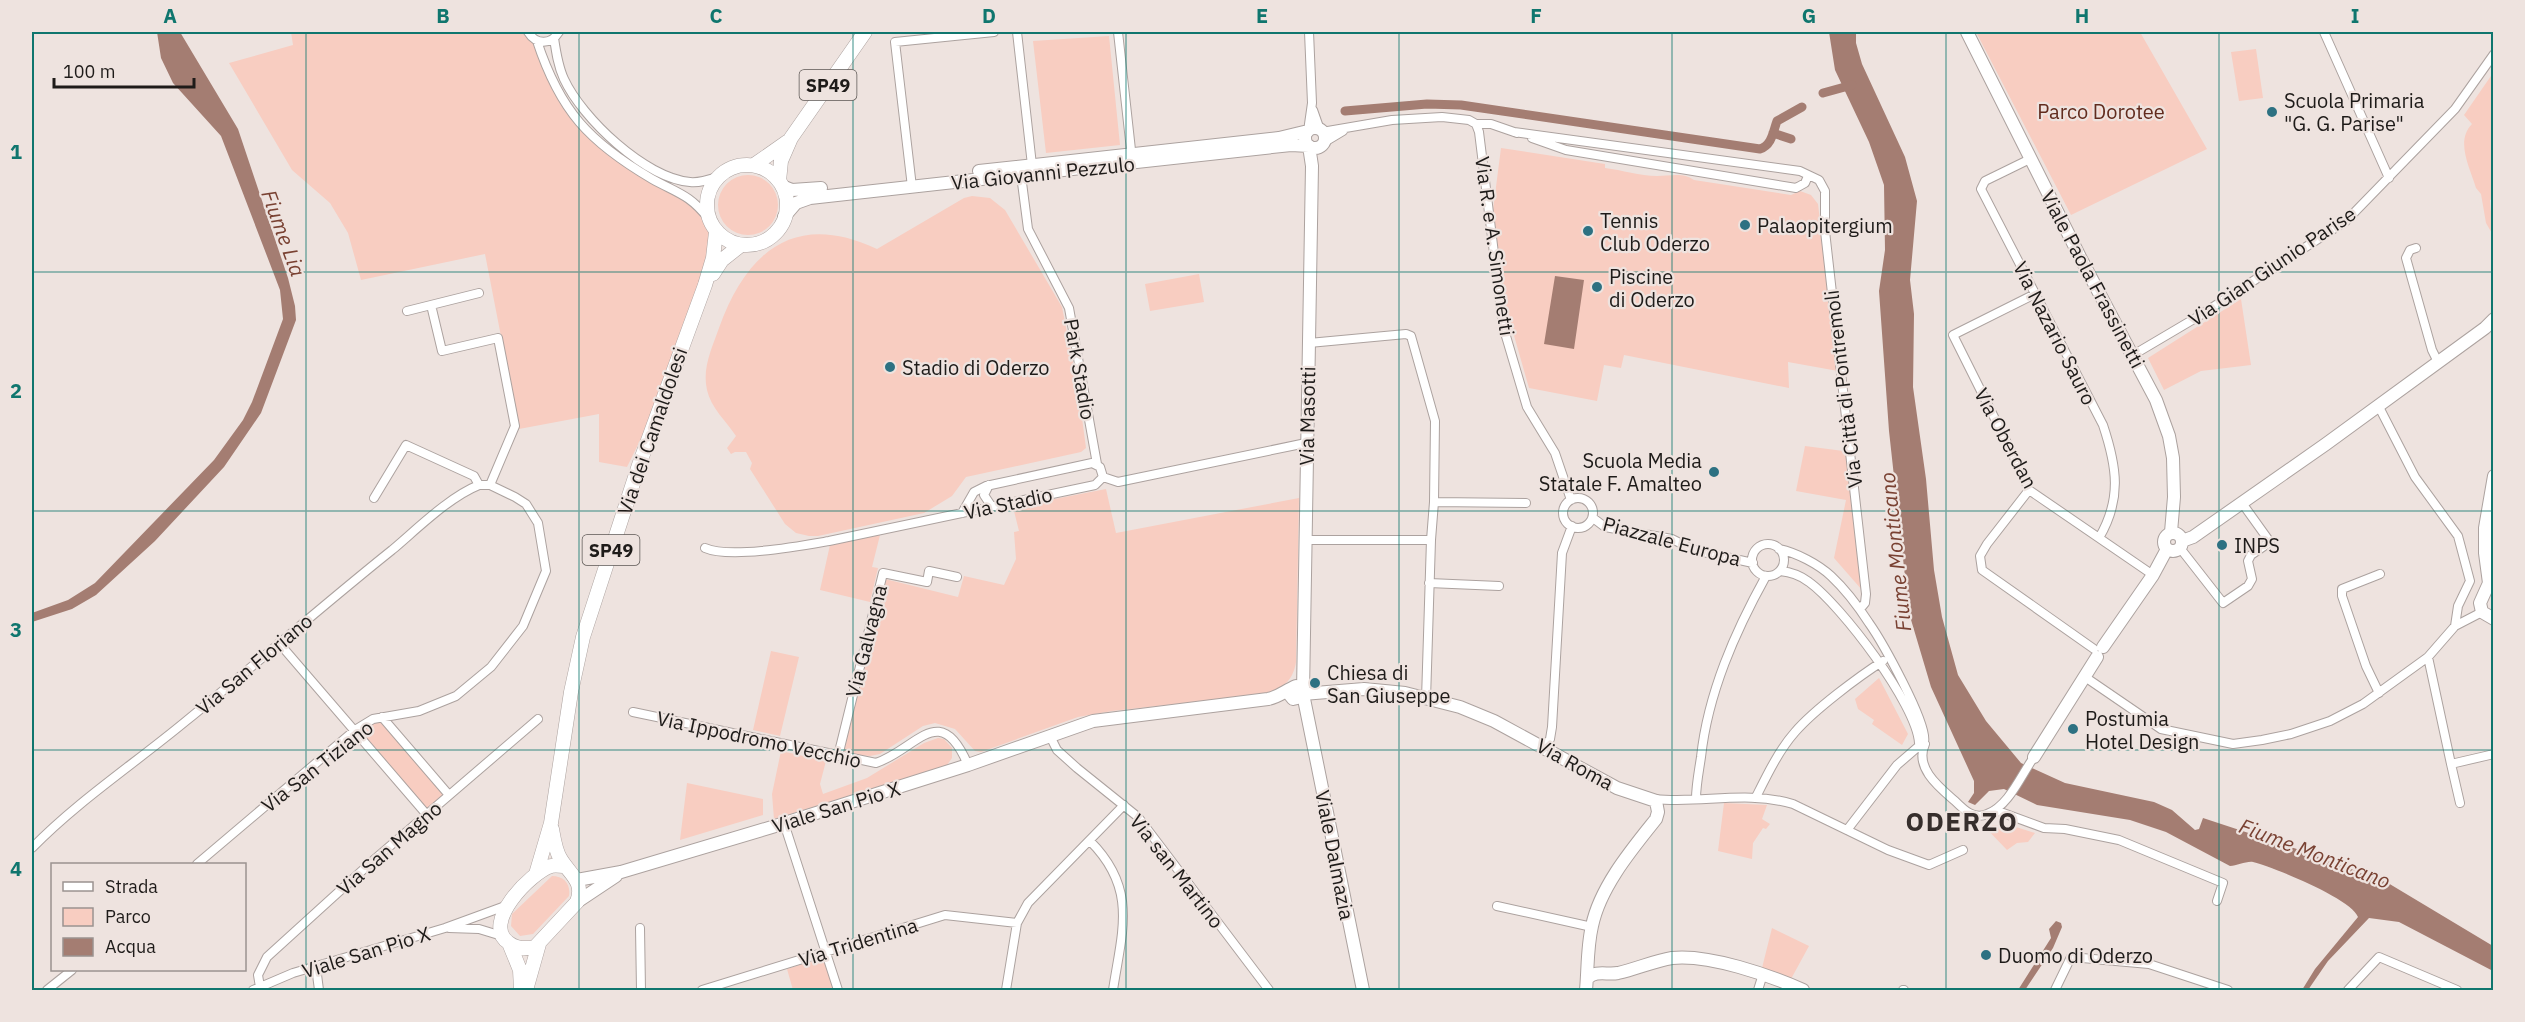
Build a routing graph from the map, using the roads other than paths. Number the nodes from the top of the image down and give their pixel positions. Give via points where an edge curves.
1 (528, 32) edge
2 (865, 32) edge
3 (994, 32) edge
4 (1017, 32) edge
5 (1118, 32) edge
6 (1309, 32) edge
7 (2324, 32) edge
8 (1969, 33) edge
9 (556, 35) edge
10 (537, 41) junction
11 (2493, 54) edge
12 (1476, 124) junction
13 (1514, 132) junction
14 (791, 138) junction
15 (1317, 138) junction
16 (1577, 140) junction
17 (1569, 151) junction
18 (1668, 152) junction
19 (1132, 159) junction
20 (2030, 159) junction
21 (754, 165) junction
22 (1032, 165) junction
23 (1664, 171) junction
24 (1021, 175) junction
25 (1808, 176) junction
26 (717, 177) junction
27 (2389, 178) junction
28 (911, 183) junction
29 (781, 184) junction
30 (784, 217) junction
31 (708, 218) junction
32 (716, 232) junction
33 (741, 245) junction
34 (2416, 248) dead end
35 (705, 285) junction
36 (478, 293) dead end
37 (2035, 294) junction
38 (431, 305) junction
39 (406, 310) dead end
40 (2493, 319) edge
41 (1309, 343) junction
42 (2133, 355) junction
43 (2438, 362) junction
44 (2378, 405) junction
45 (1306, 443) junction
46 (1097, 464) junction
47 (2493, 476) edge
48 (1103, 477) junction
49 (479, 485) junction
50 (490, 485) junction
51 (989, 485) junction
52 (2029, 490) junction
53 (374, 498) dead end
54 (1571, 500) junction
55 (1434, 502) junction
56 (1526, 503) dead end
57 (2241, 503) junction
58 (992, 507) junction
59 (962, 513) junction
60 (1593, 518) junction
61 (1572, 526) junction
62 (2099, 538) junction
63 (1305, 540) junction
64 (1431, 540) junction
65 (2493, 545) edge
66 (2176, 546) junction
67 (705, 548) dead end
68 (1779, 549) junction
69 (2493, 552) edge
70 (1753, 563) junction
71 (1780, 571) junction
72 (2380, 574) dead end
73 (2153, 575) junction
74 (1766, 576) junction
75 (957, 577) dead end
76 (1429, 583) junction
77 (1499, 586) dead end
78 (2490, 590) edge
79 (1860, 609) junction
80 (2482, 612) junction
81 (2493, 619) edge
82 (2455, 626) junction
83 (279, 643) junction
84 (2098, 651) junction
85 (1888, 654) junction
86 (2428, 657) junction
87 (1877, 660) junction
88 (2085, 677) junction
89 (2379, 693) junction
90 (1296, 694) junction
91 (1426, 699) junction
92 (633, 712) dead end
93 (382, 717) junction
94 (538, 719) dead end
95 (355, 730) junction
96 (1050, 736) junction
97 (1921, 745) junction
98 (1544, 747) junction
99 (2493, 754) edge
100 (838, 756) junction
101 (2034, 757) joint
102 (2451, 764) junction
103 (968, 765) junction
104 (449, 795) junction
105 (1756, 797) junction
106 (1696, 798) junction
107 (1654, 799) junction
108 (1676, 800) junction
109 (2460, 803) dead end
110 (1124, 805) junction
111 (1995, 810) junction
112 (427, 814) junction
113 (1656, 819) junction
114 (551, 823) junction
115 (784, 823) junction
116 (1847, 830) junction
117 (1090, 841) junction
118 (32, 848) edge
119 (1963, 850) dead end
120 (198, 863) edge
121 (565, 866) junction
122 (621, 873) junction
123 (536, 874) junction
124 (577, 880) junction
125 (2217, 901) dead end
126 (576, 902) junction
127 (508, 905) junction
128 (1497, 906) dead end
129 (1017, 923) junction
130 (1592, 927) junction
131 (445, 928) junction
132 (640, 928) dead end
133 (505, 940) junction
134 (539, 944) junction
135 (826, 952) junction
136 (316, 967) junction
137 (70, 971) edge
138 (1763, 974) junction
139 (1591, 981) edge
140 (2206, 987) edge
141 (257, 989) edge
142 (47, 990) edge
143 (319, 990) edge
144 (521, 990) edge
145 (526, 990) edge
146 (641, 990) edge
147 (702, 990) edge
148 (838, 990) edge
149 (1006, 990) edge
150 (1113, 990) edge
151 (1269, 990) edge
152 (1363, 990) edge
153 (1758, 990) edge
154 (1803, 990) edge
155 (2055, 990) edge
156 (2228, 990) edge
157 (2348, 990) edge
158 (2457, 990) edge

1 - 10 street
2 - 14 main road, SP49
3 - 28 street via 895,42
4 - 22 street
5 - 19 street
6 - 15 street, Via Masotti
7 - 27 street
8 - 20 street, Viale Paola Frassinetti
9 - 10 street via 546,42
9 - 26 street via 558,64 575,98 621,148 656,171 679,180 692,183
10 - 31 street via 554,86 590,135 613,155 685,194
11 - 27 street, Via Gian Giunio Parise via 2455,109
12 - 13 street via 1491,124
12 - 15 street via 1442,117 1392,120
12 - 54 street, Via R. e A. Simonetti via 1503,326 1527,407 1555,453
13 - 16 street
13 - 17 street
14 - 21 main road, SP49
14 - 29 main road, SP49 via 781,161
15 - 19 street, Via Giovanni Pezzulo via 1279,138
15 - 41 street, Via Masotti via 1312,166
16 - 17 street
16 - 18 street
17 - 23 street
18 - 23 street
18 - 25 street via 1800,171
19 - 22 street, Via Giovanni Pezzulo
19 - 24 street, Via Giovanni Pezzulo
20 - 37 street, Via Nazario Sauro via 1985,181 1981,189
20 - 42 street, Viale Paola Frassinetti
21 - 26 main road, SP49 via 734,166
21 - 29 main road via 764,168
22 - 28 street, Via Giovanni Pezzulo
23 - 25 street via 1796,188
24 - 28 street, Via Giovanni Pezzulo
24 - 46 street, Park Stadio via 1028,229 1069,308
25 - 79 street, Via Città di Pontremoli via 1820,180 1825,191 1825,231 1866,594
26 - 31 main road via 707,196
27 - 42 street, Via Gian Giunio Parise via 2346,221
28 - 29 street, Via Giovanni Pezzulo via 805,190
28 - 30 street, Via Giovanni Pezzulo via 810,198 796,203
29 - 30 main road, SP49 via 787,199
30 - 33 main road, SP49 via 765,241
31 - 32 main road
32 - 33 main road
32 - 35 main road, Via dei Camaldolesi / SP49
33 - 35 main road, Via dei Camaldolesi / SP49 via 722,260
34 - 43 street via 2406,258
35 - 114 main road, Via dei Camaldolesi / SP49 via 639,465 583,637
36 - 38 street
37 - 52 street, Via Oberdan via 1953,335
37 - 62 street, Via Nazario Sauro via 2103,425 2110,446 2115,474 2114,508
38 - 39 street
38 - 50 street via 442,351 498,338 515,426
40 - 43 street
41 - 45 street, Via Masotti
41 - 55 street via 1411,336 1435,421
42 - 66 street, Viale Paola Frassinetti via 2169,436 2174,482 2171,532 2180,535
43 - 44 street
44 - 57 street
44 - 82 street via 2415,477 2458,536 2470,581 2458,606
45 - 48 street via 1118,482
45 - 63 street, Via Masotti
46 - 48 street, Park Stadio
46 - 51 street
47 - 78 street via 2485,528
48 - 58 street, Via Stadio via 1095,485
49 - 50 street, Via San Tiziano
49 - 53 street via 474,476 406,445
49 - 83 street, Via San Floriano via 431,518
50 - 93 street, Via San Tiziano via 526,504 542,536 546,571 523,626 491,667 456,696 419,711
51 - 58 street via 984,495
51 - 59 street via 974,492
52 - 62 street, Via Oberdan
52 - 84 street via 1987,544 1980,556 1982,570
54 - 60 street via 1580,498 1588,502
54 - 61 street via 1563,511
55 - 56 street
55 - 64 street
57 - 66 street
57 - 66 street via 2270,542 2248,561 2252,579 2248,586 2223,603
58 - 59 street, Via Stadio
59 - 67 street, Via Stadio via 787,548
60 - 61 street via 1582,528
60 - 70 street, Piazzale Europa via 1605,527 1672,539 1694,550
61 - 98 street via 1562,553 1552,727
62 - 73 street, Via Oberdan
63 - 64 street
63 - 90 street, Via Masotti via 1302,666
64 - 76 street
65 - 69 street
66 - 73 street
68 - 70 street, Piazzale Europa via 1761,547 1754,554
68 - 71 street via 1784,562
68 - 79 street via 1830,575
70 - 74 street, Piazzale Europa via 1757,572
71 - 74 street, Piazzale Europa
71 - 87 street via 1798,575 1821,592
72 - 89 street via 2342,589 2366,666
73 - 84 street
74 - 106 street via 1743,617 1717,684 1703,730
75 - 100 street, Via Galvagna via 929,571 927,582 883,573
76 - 77 street
76 - 91 street
78 - 80 street via 2480,603
79 - 85 street
80 - 81 street
80 - 82 street
82 - 86 street
83 - 95 street
83 - 118 street, Via San Floriano via 55,824
84 - 88 street
85 - 87 street
85 - 97 street via 1924,727
86 - 89 street
86 - 102 street
87 - 97 street via 1914,723
87 - 105 street via 1794,733
88 - 89 street via 2161,729 2233,744 2291,734 2330,721
88 - 101 street
90 - 91 street, Via Roma via 1364,689
90 - 96 street, Via Roma via 1093,721
90 - 152 street, Viale Dalmazia via 1308,720
91 - 98 street, Via Roma via 1460,707
92 - 100 street, Via Ippodromo Vecchio
93 - 95 street, Via San Tiziano
93 - 104 street
94 - 104 street, Via San Magno
95 - 112 street
95 - 120 street, Via San Tiziano
96 - 103 street, Viale San Pio X
96 - 110 street, Via san Martino via 1057,750
97 - 111 street via 1927,772 1942,792 1973,815 1983,816
97 - 116 street via 1897,765
98 - 107 street, Via Roma via 1617,788
99 - 102 street
100 - 103 street, Via Ippodromo Vecchio via 876,763 924,735 943,732 960,747
101 - 111 street
102 - 109 street
103 - 115 street, Viale San Pio X
104 - 112 street, Via San Magno
105 - 106 street, Via Roma
105 - 116 street, Via Roma via 1793,804
106 - 108 street, Via Roma
107 - 108 street, Via Roma
107 - 113 street via 1658,807
108 - 113 street
110 - 117 street
110 - 151 street, Via san Martino via 1138,817
111 - 125 street via 2044,828 2119,840 2223,883
112 - 141 street, Via San Magno via 267,957 258,975
113 - 130 street via 1606,891
114 - 121 main road, Via dei Camaldolesi / SP49 via 555,846
114 - 123 main road, Via dei Camaldolesi / SP49
115 - 122 street, Viale San Pio X
115 - 135 street
116 - 119 street, Via Roma via 1929,865
117 - 129 street via 1034,896
117 - 150 street via 1108,862 1122,893 1123,920
121 - 123 main road via 551,866
121 - 124 main road, SP49
122 - 124 street, Viale San Pio X
122 - 126 street, Viale San Pio X
123 - 127 main road, SP49
124 - 126 main road
126 - 134 main road
127 - 131 street, Viale San Pio X
127 - 133 main road, SP49 via 501,920
128 - 130 street
129 - 135 street, Via Tridentina via 945,915
129 - 149 street
130 - 139 street via 1588,952
131 - 133 street, Viale San Pio X via 479,929
131 - 136 street, Viale San Pio X
132 - 146 street
133 - 134 main road via 517,948
133 - 144 main road via 520,970
134 - 145 main road
135 - 147 street, Via Tridentina
135 - 148 street
136 - 141 street, Viale San Pio X
136 - 143 street
137 - 142 street
138 - 139 street via 1686,958
138 - 153 street
138 - 154 street
140 - 155 street via 2149,964 2071,957
140 - 156 street
157 - 158 street via 2379,957

